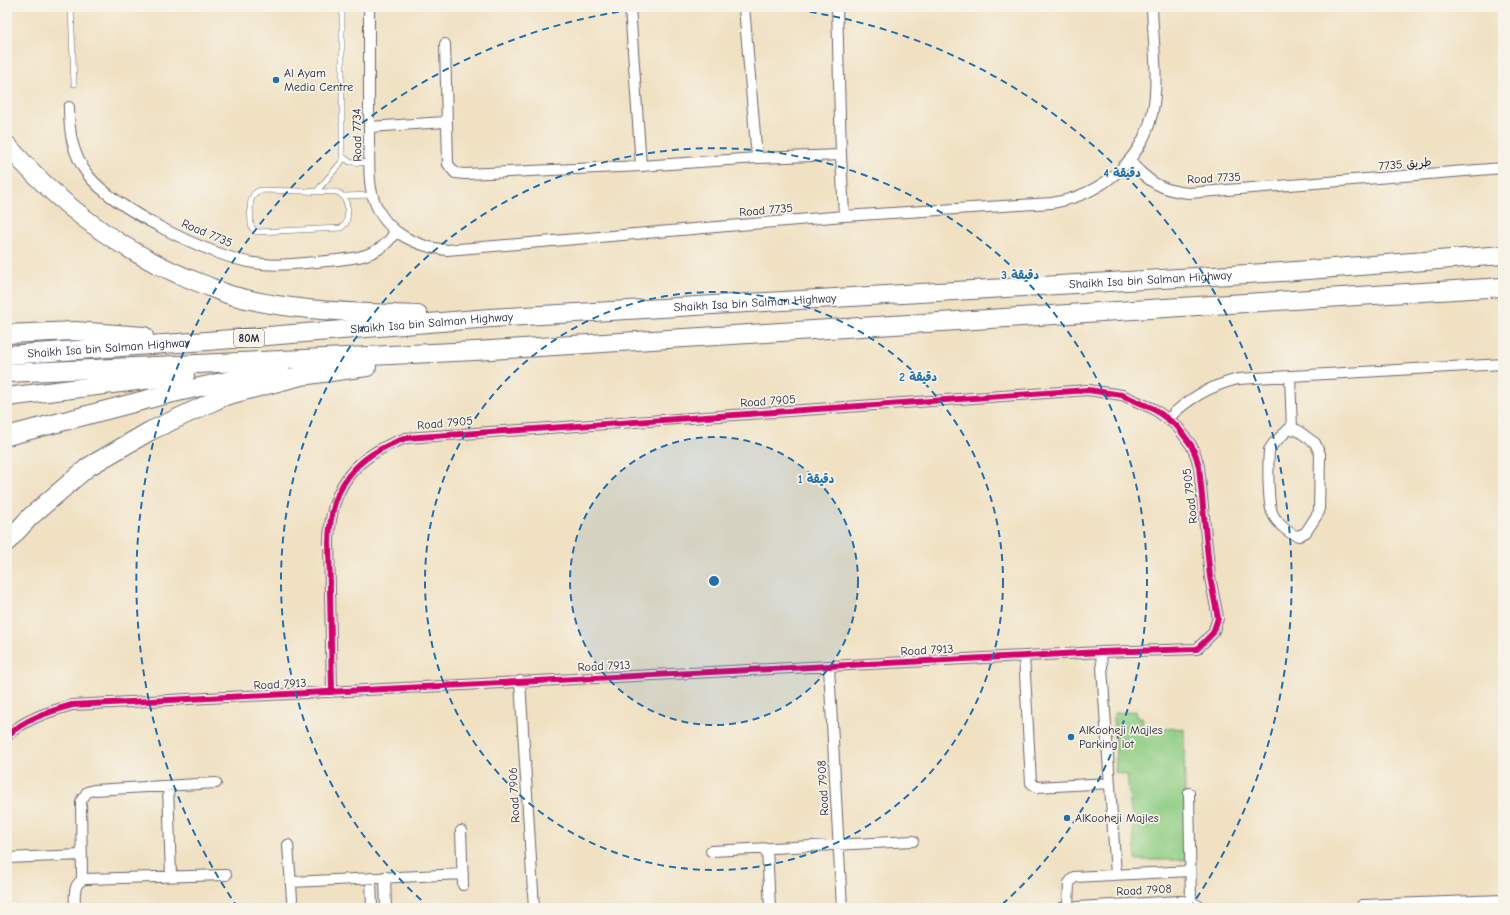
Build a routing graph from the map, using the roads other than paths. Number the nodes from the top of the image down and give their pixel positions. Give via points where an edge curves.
1 (71, 7) edge
2 (342, 7) edge
3 (369, 7) edge
4 (630, 7) edge
5 (744, 7) edge
6 (837, 7) edge
7 (1152, 7) edge
8 (445, 44) dead end
9 (74, 84) dead end
10 (69, 107) dead end
11 (446, 122) junction
12 (369, 127) junction
13 (7, 145) edge
14 (841, 155) junction
15 (757, 158) junction
16 (344, 159) junction
17 (1130, 161) junction
18 (370, 163) junction
19 (641, 166) junction
20 (1503, 168) edge
21 (317, 191) junction
22 (372, 193) junction
23 (344, 196) junction
24 (844, 216) junction
25 (395, 232) junction
26 (1503, 255) edge
27 (1503, 287) edge
28 (490, 318) junction
29 (7, 334) edge
30 (207, 341) junction
31 (475, 351) junction
32 (7, 355) edge
33 (344, 357) junction
34 (303, 359) junction
35 (1503, 364) edge
36 (7, 373) edge
37 (1290, 376) junction
38 (7, 397) edge
39 (1168, 419) junction
40 (1292, 429) junction
41 (7, 436) edge
42 (7, 542) edge
43 (1197, 649) joint
44 (1101, 652) junction
45 (1024, 656) junction
46 (829, 667) junction
47 (520, 681) junction
48 (332, 692) junction
49 (7, 736) edge
50 (216, 783) dead end
51 (1110, 783) junction
52 (168, 786) junction
53 (1189, 793) dead end
54 (461, 830) dead end
55 (913, 841) dead end
56 (288, 845) dead end
57 (839, 845) junction
58 (767, 848) junction
59 (711, 851) dead end
60 (82, 855) junction
61 (7, 858) edge
62 (1189, 871) junction
63 (463, 874) junction
64 (226, 875) dead end
65 (1116, 875) junction
66 (171, 876) junction
67 (371, 878) junction
68 (385, 878) junction
69 (82, 880) junction
70 (291, 882) junction
71 (463, 885) dead end
72 (292, 899) dead end
73 (1503, 900) edge
74 (1191, 902) junction
75 (1362, 905) dead end
76 (75, 908) edge
77 (372, 908) edge
78 (386, 908) edge
79 (534, 908) edge
80 (770, 908) edge
81 (842, 908) edge
82 (1063, 908) edge
83 (1068, 908) edge
84 (1203, 908) edge

1 - 9 lane
2 - 16 lane
3 - 12 street, Road 7734
4 - 19 street
5 - 15 street
6 - 14 street
7 - 17 street, Road 7735 via 1154,105 1147,131
8 - 11 street
10 - 25 street, Road 7735 via 69,134 73,148 79,162 97,186 109,196 168,231 229,257 267,264 355,259 382,247
11 - 12 street
11 - 19 street via 448,164 454,173
12 - 18 street, Road 7734
13 - 28 highway via 54,196 107,236 169,272 233,296 282,306
14 - 15 street
14 - 24 street
15 - 19 street
16 - 18 lane
16 - 21 lane
17 - 20 street, Road 7735 via 1154,184 1171,192 1189,193
17 - 24 street, Road 7735 via 1092,191 1052,203
18 - 22 street, Road 7734
21 - 23 lane via 338,192
21 - 23 lane via 258,191 250,200 252,228 260,232 341,228 347,220
22 - 23 lane
22 - 25 street, Road 7735 via 380,213
24 - 25 street, Road 7735 via 458,250 425,246
26 - 28 highway, Shaikh Isa bin Salman Highway via 1274,273
27 - 31 highway, Shaikh Isa bin Salman Highway
28 - 30 highway, Shaikh Isa bin Salman Highway / 80M
29 - 30 highway via 74,331
30 - 32 highway, Shaikh Isa bin Salman Highway / 80M
31 - 33 highway, Shaikh Isa bin Salman Highway / 80M
31 - 42 highway via 300,376 225,396 150,431 88,467 30,517
33 - 34 highway, Shaikh Isa bin Salman Highway / 80M
33 - 41 highway via 167,394
34 - 36 highway, Shaikh Isa bin Salman Highway / 80M
34 - 38 highway
35 - 37 street
37 - 39 street via 1238,379 1222,383 1193,397
37 - 40 street
39 - 43 street, Road 7905 via 1191,445 1199,467 1210,578 1218,618 1213,633
39 - 48 street, Road 7905 via 1138,401 1105,391 1088,390 434,434 386,444 354,468 342,484 334,502 329,542
40 - 40 street via 1284,432 1270,450 1270,505 1275,518 1290,533 1298,536 1306,532 1319,512 1320,454 1315,443
43 - 44 street, Road 7913
44 - 45 street, Road 7913
44 - 51 street
45 - 46 street, Road 7913
45 - 51 street via 1031,782 1037,787
46 - 47 street, Road 7913
46 - 57 street, Road 7908
47 - 48 street, Road 7913
47 - 79 street, Road 7906
48 - 49 street, Road 7913 via 72,705 44,713 16,727
50 - 52 street
51 - 65 street
52 - 60 street via 87,792 81,800
52 - 66 street
53 - 62 street
54 - 63 street
55 - 57 street
56 - 70 street
57 - 58 street
57 - 81 street, Road 7908
58 - 59 street
58 - 80 street
60 - 61 street
60 - 69 street
62 - 65 street
62 - 74 street
63 - 68 street
63 - 71 street
64 - 66 street
65 - 83 street via 1074,877 1070,880 1068,890
66 - 69 street
67 - 68 street
67 - 70 street
67 - 77 street
68 - 78 street
69 - 76 street via 76,888
70 - 72 street
73 - 75 street
74 - 83 street, Road 7908
74 - 84 street, Road 7908
82 - 83 street, Road 7908

